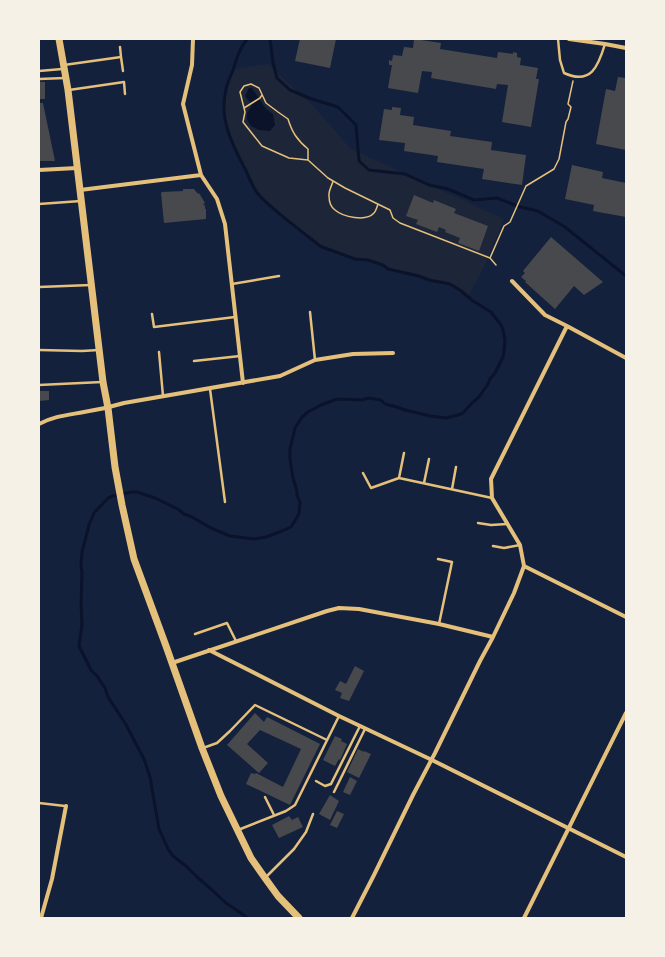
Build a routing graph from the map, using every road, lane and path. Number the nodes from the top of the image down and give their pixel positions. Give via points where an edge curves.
1 (59, 39) edge
2 (193, 39) edge
3 (558, 39) edge
4 (569, 39) edge
5 (605, 44) junction
6 (120, 47) dead end
7 (626, 48) edge
8 (121, 58) junction
9 (64, 67) junction
10 (39, 71) edge
11 (123, 71) dead end
12 (574, 77) junction
13 (39, 78) edge
14 (66, 78) junction
15 (68, 90) junction
16 (125, 94) dead end
17 (262, 95) junction
18 (244, 108) junction
19 (308, 160) junction
20 (77, 168) junction
21 (39, 170) edge
22 (201, 175) junction
23 (333, 181) junction
24 (80, 190) junction
25 (82, 201) junction
26 (39, 204) edge
27 (378, 204) junction
28 (490, 258) junction
29 (496, 265) dead end
30 (279, 276) dead end
31 (512, 281) dead end
32 (232, 284) junction
33 (91, 285) junction
34 (39, 287) edge
35 (310, 312) dead end
36 (152, 314) dead end
37 (236, 317) junction
38 (567, 326) junction
39 (39, 350) edge
40 (99, 350) junction
41 (158, 352) dead end
42 (392, 352) dead end
43 (240, 356) junction
44 (626, 358) edge
45 (315, 360) junction
46 (194, 361) dead end
47 (103, 382) junction
48 (243, 383) junction
49 (39, 385) edge
50 (210, 389) junction
51 (163, 397) junction
52 (108, 408) junction
53 (39, 424) edge
54 (404, 453) dead end
55 (430, 459) dead end
56 (456, 467) dead end
57 (363, 473) dead end
58 (399, 478) junction
59 (424, 483) junction
60 (452, 489) junction
61 (492, 498) junction
62 (225, 502) dead end
63 (478, 523) dead end
64 (507, 524) junction
65 (520, 545) junction
66 (493, 546) dead end
67 (438, 559) dead end
68 (524, 566) junction
69 (626, 617) edge
70 (439, 624) junction
71 (195, 634) dead end
72 (493, 637) junction
73 (236, 642) junction
74 (209, 650) junction
75 (172, 663) junction
76 (626, 712) edge
77 (339, 716) junction
78 (360, 726) junction
79 (366, 729) junction
80 (327, 740) junction
81 (202, 748) junction
82 (432, 760) junction
83 (316, 781) dead end
84 (334, 792) dead end
85 (265, 797) dead end
86 (39, 803) edge
87 (66, 806) joint
88 (313, 814) dead end
89 (274, 815) junction
90 (568, 828) junction
91 (238, 830) junction
92 (626, 857) edge
93 (265, 878) junction
94 (41, 918) edge
95 (299, 918) edge
96 (352, 918) edge
97 (524, 918) edge

1 - 9 main road
2 - 22 street via 192,65 182,104
3 - 12 lane via 564,73
4 - 5 street
5 - 7 street
5 - 12 lane via 601,58 592,73 584,77
6 - 8 lane
8 - 9 lane
8 - 11 lane
9 - 10 lane
9 - 14 main road
12 - 28 path via 559,159 554,169 526,186
13 - 14 lane
14 - 15 main road
15 - 16 lane via 124,82
15 - 20 main road
17 - 18 path
17 - 18 path via 259,88 252,84 244,86 240,92
17 - 19 path via 266,103 288,119 291,129 308,149
18 - 19 path via 243,122 262,146 289,158
19 - 23 path
20 - 21 street
20 - 24 main road
22 - 24 street
22 - 32 street via 217,199 225,224
23 - 27 path
23 - 27 path via 328,194 330,203 334,210 343,215 367,217 374,213
24 - 25 main road
25 - 26 lane
25 - 33 main road
27 - 28 path via 390,210 393,218 400,223
28 - 29 path
30 - 32 lane
31 - 38 street via 546,315
32 - 37 street
33 - 34 lane
33 - 40 main road
35 - 45 lane
36 - 37 lane via 154,327
37 - 43 street
38 - 44 street
38 - 61 street via 491,479
39 - 40 lane
40 - 47 main road
41 - 51 lane
42 - 45 street via 353,354
43 - 46 lane
43 - 48 street
45 - 48 street via 280,376
47 - 49 lane
47 - 52 main road
48 - 50 street
50 - 51 street
50 - 62 lane
51 - 52 street
52 - 53 street via 62,415
52 - 75 main road via 115,467 134,558
54 - 58 lane
55 - 59 lane
56 - 60 lane
57 - 58 lane via 371,488
58 - 59 lane
59 - 60 lane
60 - 61 lane
61 - 64 street
63 - 64 lane
64 - 65 street
65 - 66 lane via 504,548
65 - 68 street
67 - 70 lane via 452,562
68 - 69 street
68 - 72 street
70 - 72 street
70 - 73 street via 359,609 339,608
71 - 73 lane via 227,623
72 - 82 street
73 - 74 street
74 - 75 street
74 - 77 street
75 - 81 main road
76 - 90 street
77 - 78 street
77 - 80 lane
78 - 79 street
78 - 83 lane via 331,784 325,786
79 - 82 street
79 - 84 lane
80 - 81 lane via 254,705 217,743
80 - 89 lane via 295,805
81 - 91 main road
82 - 90 street
82 - 96 street
85 - 89 lane
86 - 87 lane
87 - 94 street via 52,879
88 - 93 lane via 306,832 294,849
89 - 91 lane
90 - 92 street
90 - 97 street
91 - 93 main road via 251,858
93 - 95 main road

